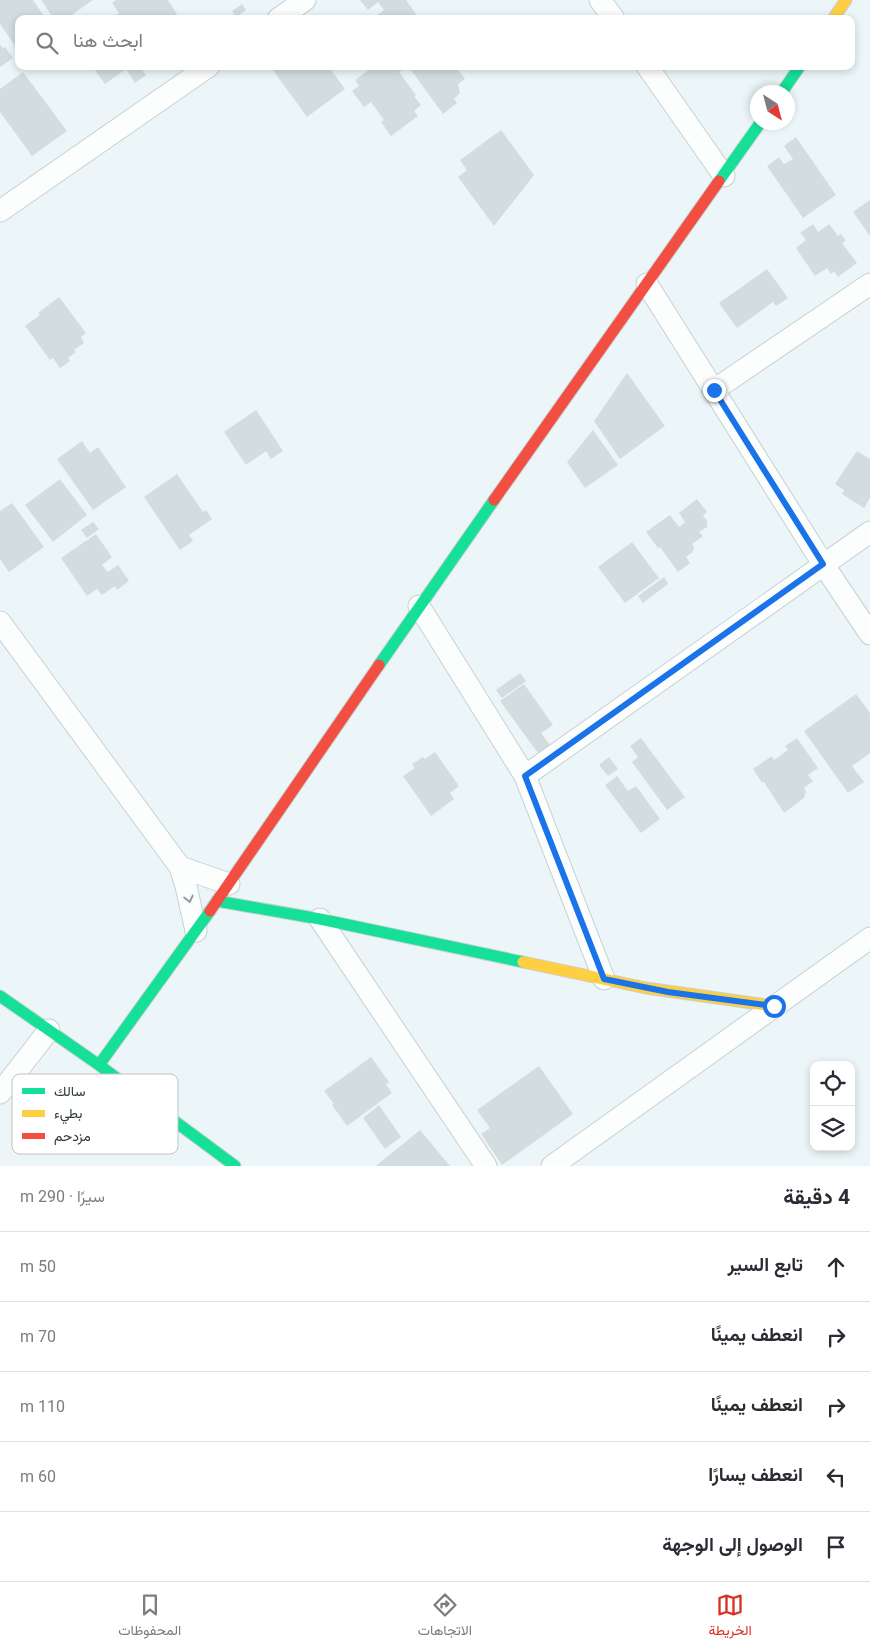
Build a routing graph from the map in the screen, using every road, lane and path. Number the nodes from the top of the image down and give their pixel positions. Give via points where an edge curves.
1 (305, 0) edge
2 (600, 0) edge
3 (846, 0) edge
4 (284, 15) edge
5 (611, 15) edge
6 (836, 15) edge
7 (203, 70) edge
8 (650, 70) edge
9 (797, 70) edge
10 (787, 85) edge
11 (756, 130) edge
12 (724, 176) junction
13 (0, 211) edge
14 (647, 284) junction
15 (870, 284) edge
16 (714, 390) junction
17 (870, 532) edge
18 (823, 564) junction
19 (419, 606) junction
20 (0, 622) edge
21 (870, 634) edge
22 (525, 776) junction
23 (180, 867) junction
24 (223, 892) junction
25 (320, 919) junction
26 (196, 930) junction
27 (870, 938) edge
28 (604, 979) junction
29 (0, 996) edge
30 (774, 1006) junction
31 (49, 1030) junction
32 (100, 1065) junction
33 (15, 1074) edge
34 (112, 1074) edge
35 (12, 1078) edge
36 (0, 1093) edge
37 (178, 1123) edge
38 (235, 1166) edge
39 (486, 1166) edge
40 (552, 1166) edge

1 - 4 street
2 - 5 street
3 - 6 street
7 - 13 street
8 - 12 street
9 - 10 street
11 - 12 street
12 - 14 street
14 - 16 street
14 - 19 street
15 - 16 street
16 - 18 street
17 - 18 street
18 - 21 street
18 - 22 street
19 - 22 street
19 - 24 street
20 - 23 street
22 - 28 street
23 - 24 street
23 -> 26 street
24 - 25 street
24 - 26 street
25 - 28 street
25 - 39 street
26 - 32 street
27 - 30 street
28 - 30 street via 668,992
29 - 31 street
30 - 40 street
31 - 32 street
31 - 33 street
32 - 34 street
35 - 36 street
37 - 38 street

